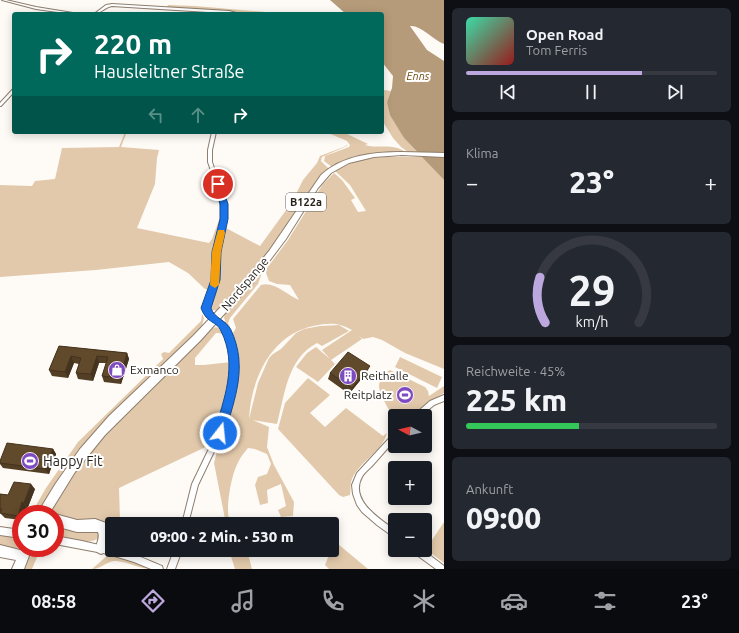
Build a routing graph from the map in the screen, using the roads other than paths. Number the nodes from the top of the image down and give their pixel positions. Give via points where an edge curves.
1 (3, 0) edge
2 (64, 12) edge
3 (99, 12) edge
4 (232, 12) edge
5 (12, 92) edge
6 (0, 105) edge
7 (214, 134) edge
8 (444, 155) edge
9 (215, 320) junction
10 (444, 398) edge
11 (425, 409) edge
12 (388, 444) edge
13 (49, 505) edge
14 (187, 517) edge
15 (64, 522) edge
16 (388, 528) edge
17 (0, 531) edge
18 (12, 533) edge
19 (64, 542) edge
20 (101, 548) junction
21 (0, 551) edge
22 (12, 551) edge
23 (23, 557) edge
24 (175, 557) edge
25 (426, 557) edge
26 (18, 569) edge
27 (159, 569) edge
28 (171, 569) edge
29 (442, 569) edge

1 - 2 street
3 - 4 street via 108,6
5 - 6 street
7 - 9 street via 210,162 220,190 224,213 216,252 216,280 206,306 207,313
8 - 9 main road, Nordspange / B122a via 375,155 359,158 328,172 318,182 270,255
9 - 13 main road, Nordspange / B122a via 100,433 69,472
9 - 14 street via 224,327 231,345 235,359 234,381 220,433 195,484
10 - 11 street
12 - 16 street via 359,475 355,490 362,507
15 - 20 main road via 102,527 105,534
17 - 18 street
19 - 20 street
20 - 27 street
21 - 22 main road
23 - 26 main road
24 - 28 street
25 - 29 street

